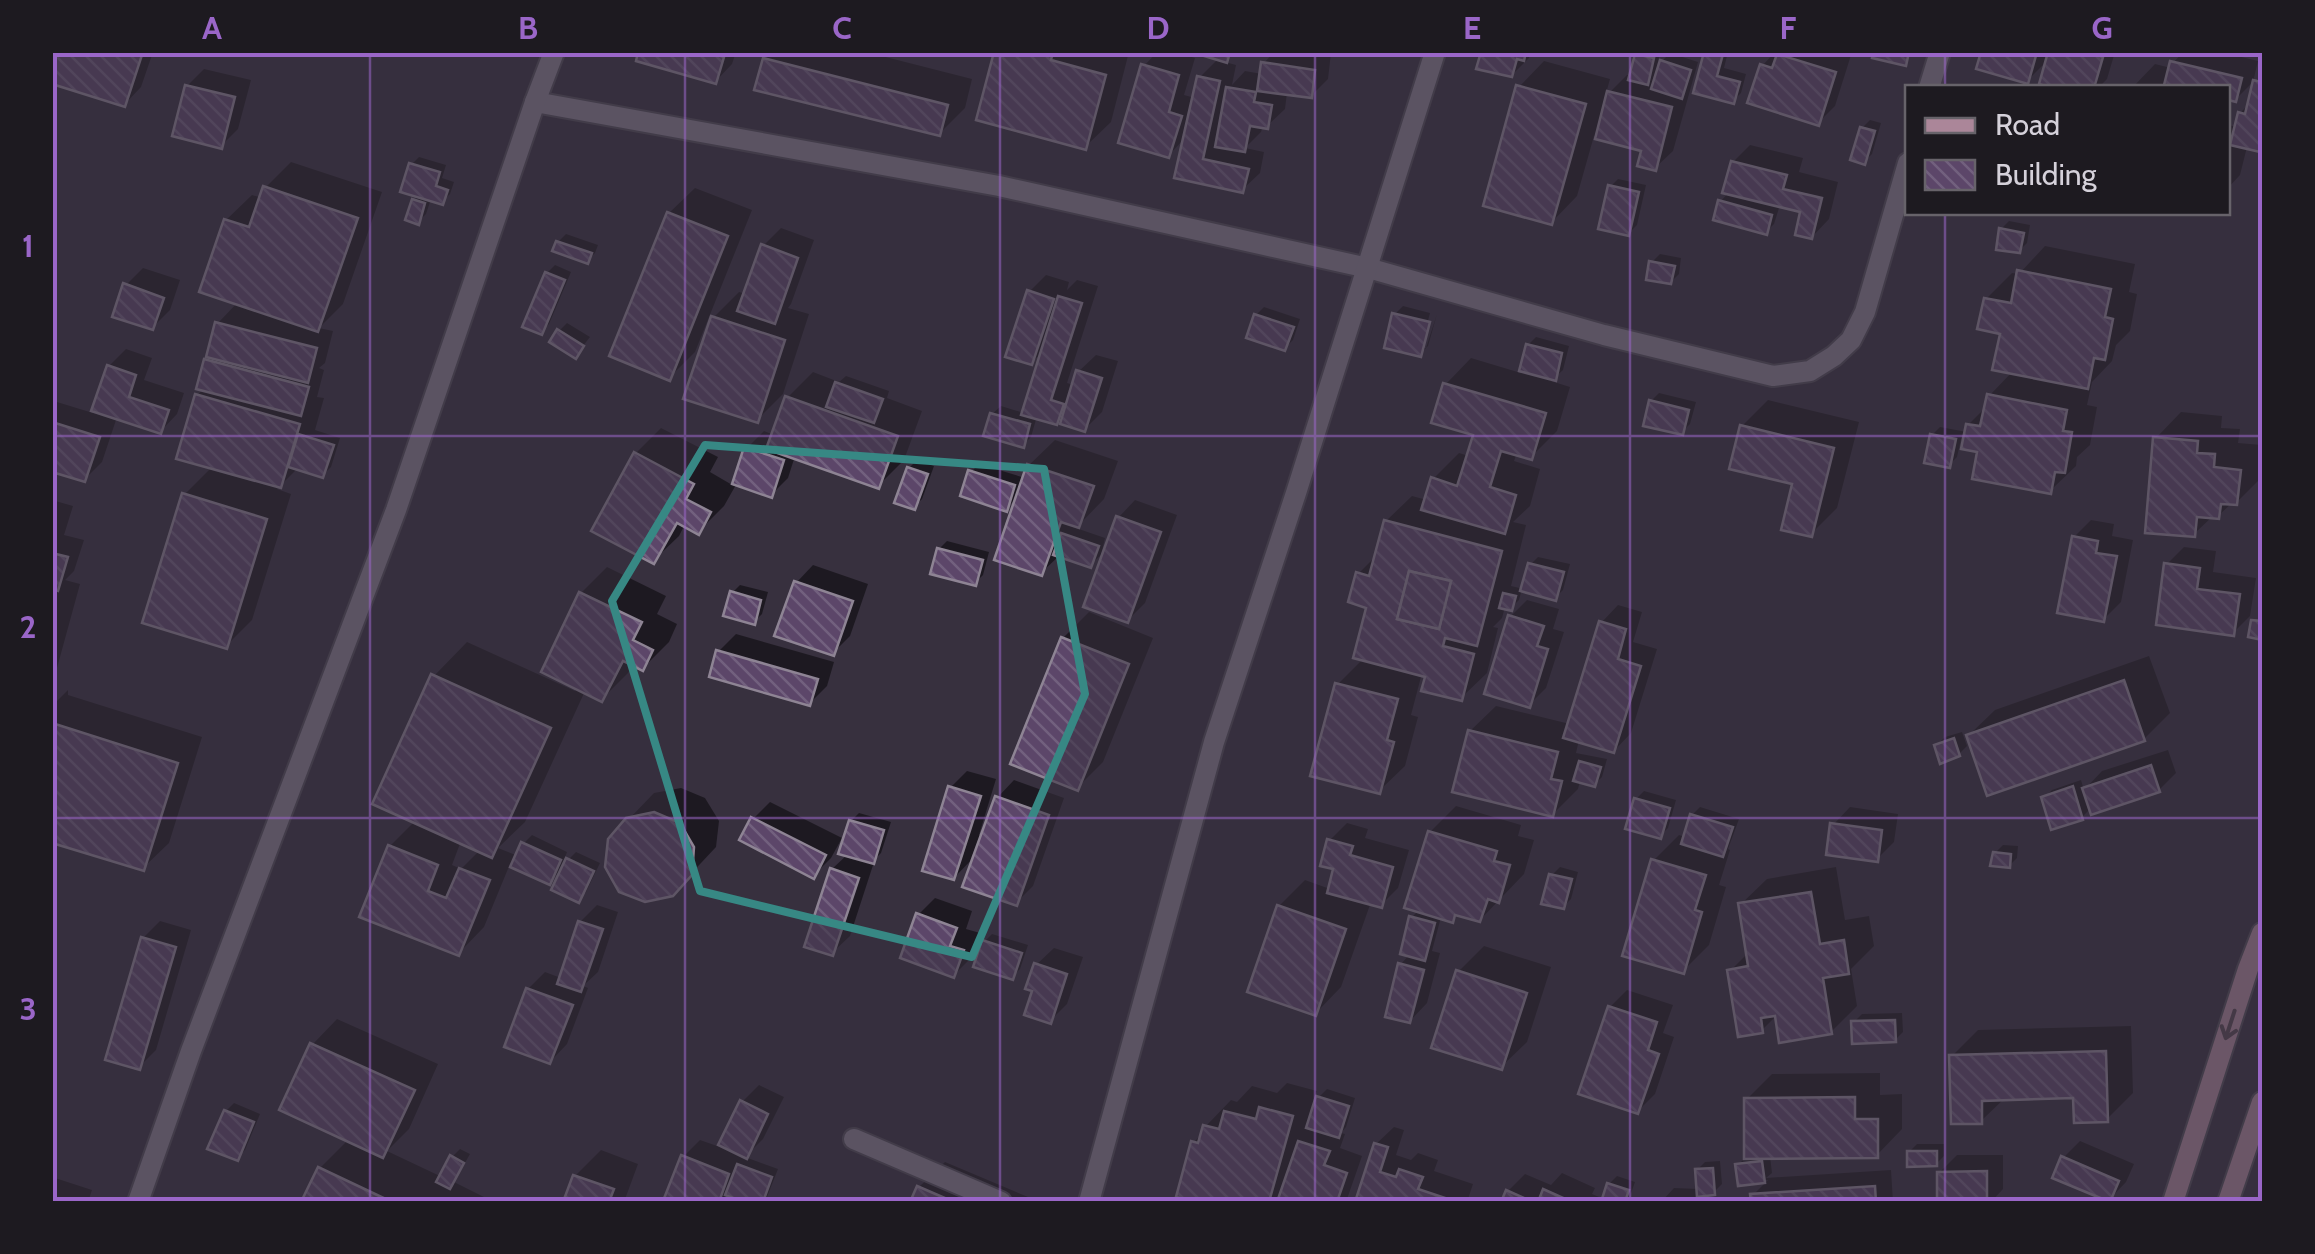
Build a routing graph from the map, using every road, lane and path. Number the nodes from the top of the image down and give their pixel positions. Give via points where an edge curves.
1 (554, 52) edge
2 (1435, 52) edge
3 (1940, 52) edge
4 (1931, 85) edge
5 (535, 102) junction
6 (1905, 173) edge
7 (1368, 268) junction
8 (2262, 933) edge
9 (2262, 1102) edge
10 (854, 1139) dead end
11 (138, 1202) edge
12 (1001, 1202) edge
13 (1088, 1202) edge
14 (2173, 1202) edge
15 (2228, 1202) edge

1 - 5 street
2 - 7 street
3 - 4 street
5 - 7 street via 999,186
5 - 11 street via 396,510
6 - 7 street via 1865,312 1851,340 1810,371 1773,376
7 - 13 street via 1214,742
8 -> 14 main road
9 - 15 main road
10 - 12 street

